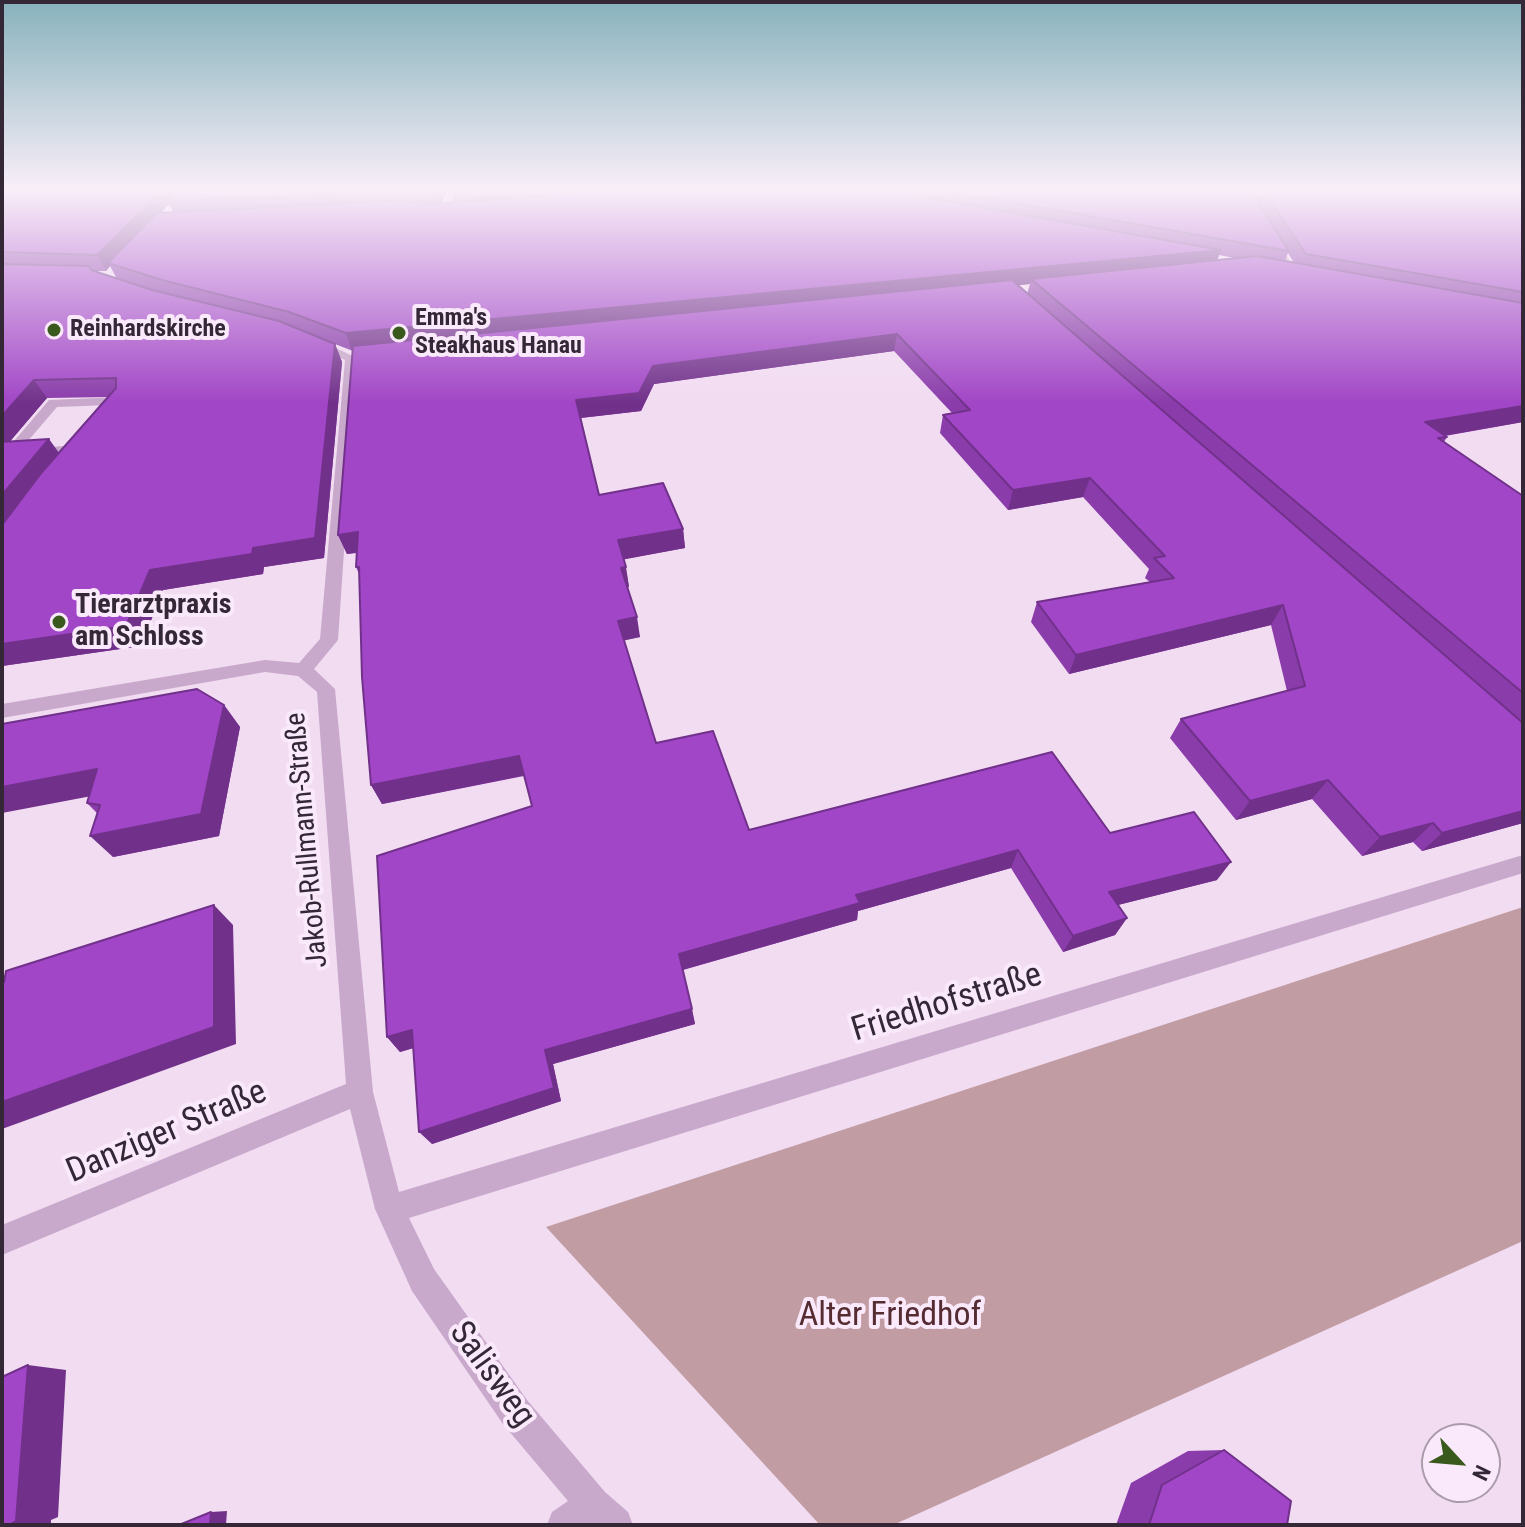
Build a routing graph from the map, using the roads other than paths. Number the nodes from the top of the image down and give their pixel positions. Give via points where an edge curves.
1 (1287, 260) edge
2 (1296, 275) edge
3 (304, 338) edge
4 (111, 413) edge
5 (80, 449) edge
6 (6, 454) edge
7 (303, 670) junction
8 (2, 711) edge
9 (1523, 864) edge
10 (360, 1092) junction
11 (390, 1209) junction
12 (2, 1240) edge
13 (604, 1514) edge
14 (565, 1525) edge

1 - 2 street
3 - 7 street, Jakob-Rullmann-Straße via 359,357 329,640
4 - 6 street via 121,401 53,403
5 - 6 street
7 - 8 street via 265,666
7 - 10 street, Jakob-Rullmann-Straße via 326,689
9 - 11 street, Friedhofstraße
10 - 11 street, Jakob-Rullmann-Straße
10 - 12 street, Danziger Straße
11 - 13 street, Salisweg via 423,1280 515,1412
13 - 14 street

